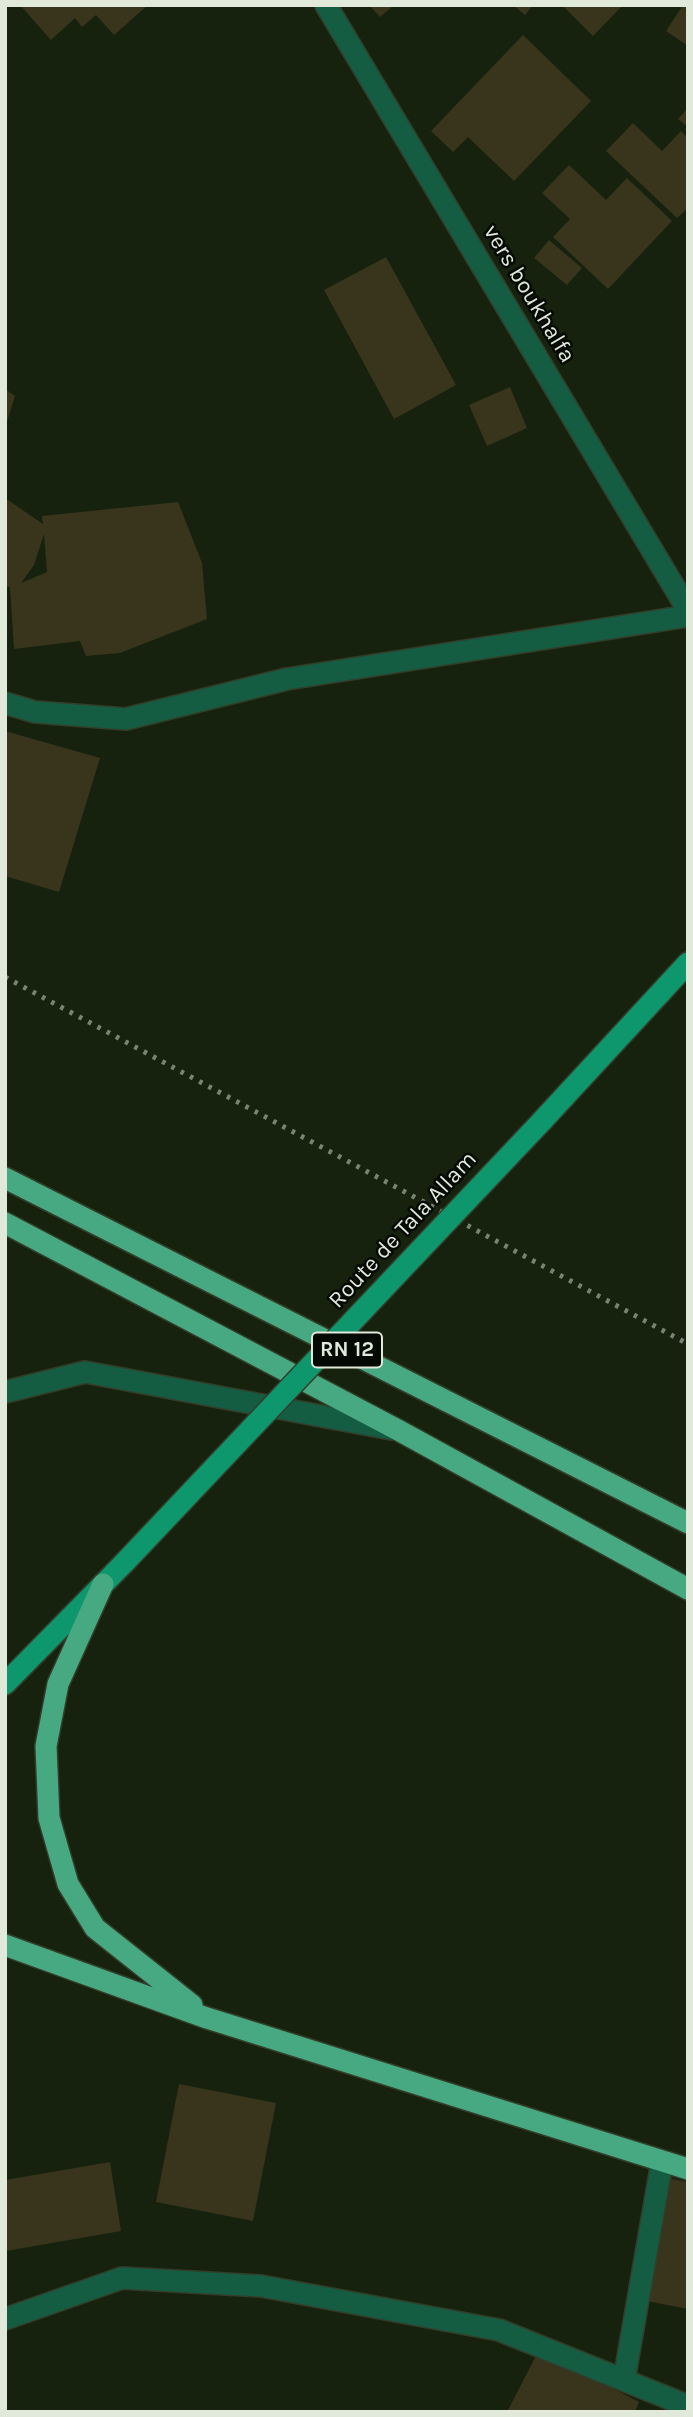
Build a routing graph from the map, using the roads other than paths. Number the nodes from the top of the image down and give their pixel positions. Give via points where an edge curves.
1 (326, 5) edge
2 (688, 610) edge
3 (688, 616) edge
4 (5, 703) edge
5 (688, 962) edge
6 (5, 1178) edge
7 (5, 1223) edge
8 (5, 1392) edge
9 (398, 1430) junction
10 (688, 1523) edge
11 (103, 1584) junction
12 (688, 1589) edge
13 (5, 1684) edge
14 (5, 1945) edge
15 (207, 2018) junction
16 (662, 2162) junction
17 (688, 2169) edge
18 (5, 2319) edge
19 (624, 2380) junction
20 (688, 2406) edge

1 - 2 street, vers boukhalfa
3 - 4 street via 287,679 126,719 35,712
5 - 11 main road, Route de Tala Allam, bridge
6 - 10 highway, RN 12
7 - 9 highway, RN 12
8 - 9 street via 85,1372
9 - 12 highway, RN 12
11 - 13 main road
11 - 15 highway via 58,1684 46,1746 49,1818 68,1884 95,1927
14 - 15 highway
15 - 16 highway
16 - 17 highway
16 - 19 street
18 - 19 street via 122,2278 261,2286 499,2330
19 - 20 street

